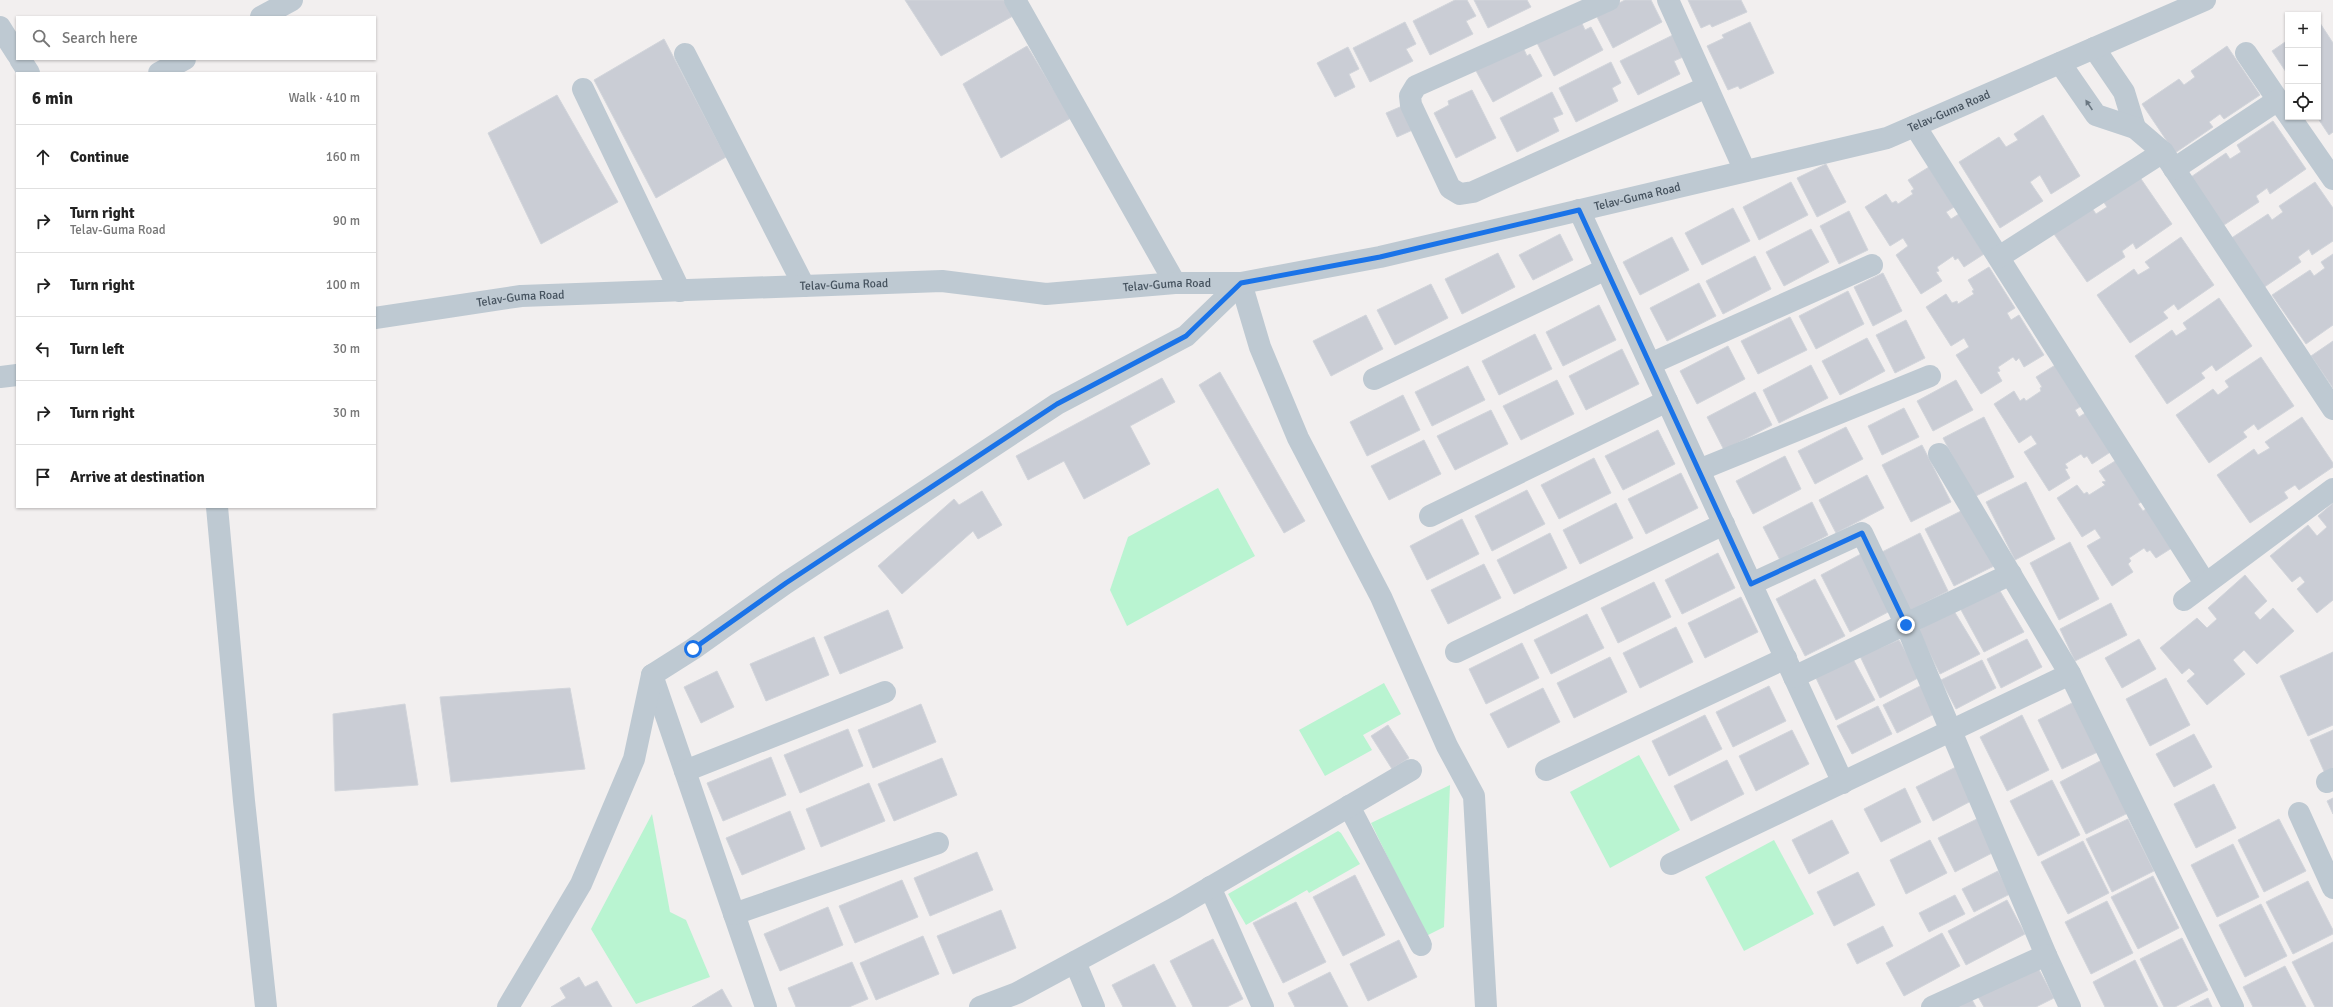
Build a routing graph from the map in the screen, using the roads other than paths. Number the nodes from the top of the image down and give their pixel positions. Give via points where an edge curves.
1 (292, 0) edge
2 (1015, 0) edge
3 (1609, 0) edge
4 (1668, 0) edge
5 (2205, 0) edge
6 (263, 16) edge
7 (0, 27) edge
8 (2094, 48) junction
9 (16, 52) edge
10 (2246, 53) dead end
11 (685, 54) dead end
12 (21, 60) edge
13 (183, 60) edge
14 (2060, 63) junction
15 (28, 72) edge
16 (161, 72) edge
17 (1707, 87) junction
18 (583, 89) dead end
19 (2285, 110) edge
20 (2292, 120) edge
21 (1915, 126) junction
22 (2135, 128) junction
23 (2169, 160) junction
24 (1745, 171) junction
25 (2333, 179) edge
26 (1579, 210) junction
27 (1999, 257) junction
28 (1872, 265) dead end
29 (1606, 269) junction
30 (1175, 283) junction
31 (1241, 283) junction
32 (804, 286) junction
33 (680, 290) junction
34 (376, 318) edge
35 (1650, 364) junction
36 (16, 374) edge
37 (1930, 376) dead end
38 (0, 377) edge
39 (1374, 379) dead end
40 (1667, 400) junction
41 (2333, 409) edge
42 (1939, 454) dead end
43 (1699, 470) junction
44 (2333, 489) edge
45 (217, 508) edge
46 (1430, 516) dead end
47 (1724, 524) junction
48 (2011, 574) junction
49 (2205, 583) junction
50 (1751, 584) junction
51 (2184, 600) dead end
52 (1906, 625) junction
53 (1456, 652) dead end
54 (1790, 667) junction
55 (2070, 674) junction
56 (652, 675) junction
57 (885, 692) dead end
58 (1950, 731) junction
59 (1411, 770) dead end
60 (1546, 770) dead end
61 (685, 771) junction
62 (1844, 783) junction
63 (1349, 806) junction
64 (2299, 813) dead end
65 (938, 843) dead end
66 (1671, 864) dead end
67 (1210, 887) junction
68 (2333, 888) edge
69 (734, 914) junction
70 (1421, 945) dead end
71 (2046, 955) junction
72 (1075, 962) junction
73 (266, 1007) edge
74 (508, 1007) edge
75 (766, 1007) edge
76 (980, 1007) edge
77 (1094, 1007) edge
78 (1263, 1007) edge
79 (1486, 1007) edge
80 (1932, 1007) edge
81 (2070, 1007) edge
82 (2233, 1007) edge

1 - 6 street
2 - 30 street
3 - 17 street via 1416,86 1410,96 1411,104 1450,188 1460,194 1473,192
4 - 17 street
5 - 8 street, Telav-Guma Road
7 - 9 street
8 - 14 street, Telav-Guma Road
8 - 22 street via 2124,92
10 - 19 street
11 - 32 street
12 - 15 street
13 - 16 street
14 - 21 street, Telav-Guma Road
22 -> 14 street via 2096,115
17 - 24 street
18 - 33 street
19 - 23 street
20 - 25 street
21 - 24 street, Telav-Guma Road via 1887,138
21 - 27 street
22 - 23 street
23 - 27 street
23 - 41 street
24 - 26 street, Telav-Guma Road
26 - 29 street
26 - 31 street, Telav-Guma Road via 1380,257
27 - 49 street
28 - 35 street
29 - 35 street
29 - 39 street
30 - 31 street, Telav-Guma Road
30 - 32 street, Telav-Guma Road via 1046,294 942,281
31 - 56 street via 1186,336 1057,404
31 - 79 street via 1260,347 1298,438 1381,597 1447,746 1474,796
32 - 33 street, Telav-Guma Road
33 - 34 street, Telav-Guma Road via 521,296
35 - 40 street
36 - 38 street
37 - 43 street
40 - 43 street
40 - 46 street
42 - 48 street
43 - 47 street
44 - 49 street
45 - 73 street
47 - 50 street
47 - 53 street
48 - 52 street
48 - 55 street
49 - 51 street
50 - 52 street via 1862,533
50 - 54 street
52 - 54 street
52 - 58 street
54 - 60 street
54 - 62 street
55 - 58 street
55 - 82 street
56 - 61 street
56 - 74 street via 634,759 581,884
57 - 61 street
58 - 62 street
58 - 71 street
59 - 63 street
61 - 69 street
62 - 66 street
63 - 67 street
63 - 70 street
64 - 68 street
65 - 69 street
67 - 72 street
67 - 78 street
69 - 75 street
71 - 80 street
71 - 81 street
72 - 76 street via 1017,994
72 - 77 street

